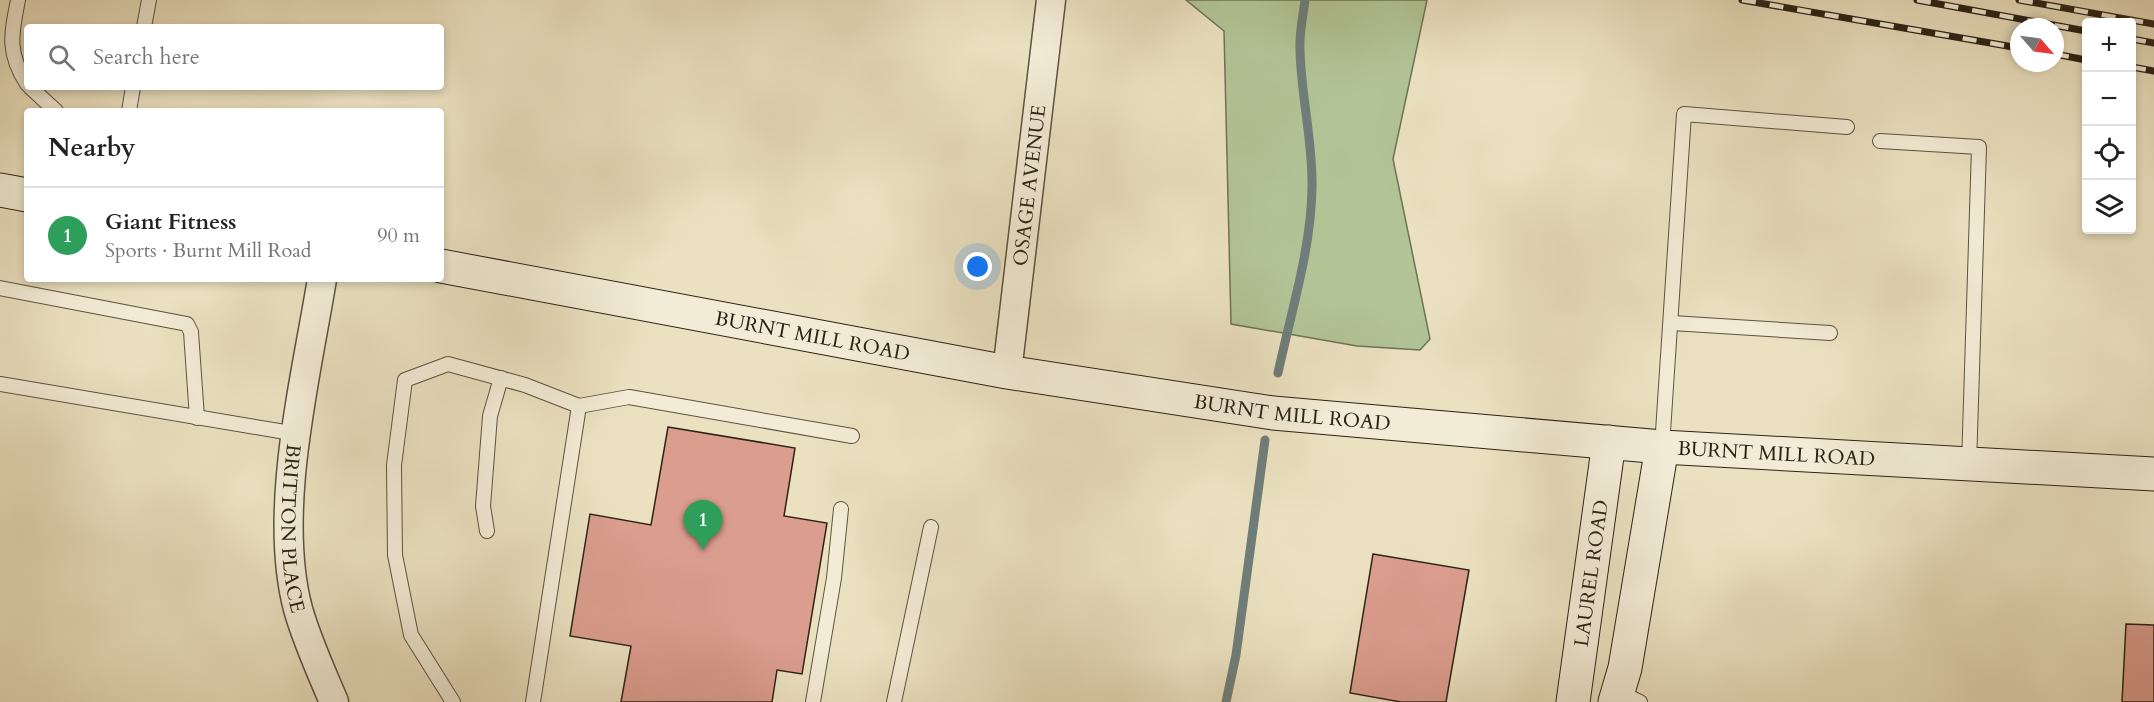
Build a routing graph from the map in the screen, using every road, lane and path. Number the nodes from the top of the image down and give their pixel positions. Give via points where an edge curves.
1 (18, 0) edge
2 (149, 0) edge
3 (1051, 0) edge
4 (145, 24) edge
5 (24, 79) edge
6 (33, 90) edge
7 (132, 90) edge
8 (53, 108) edge
9 (130, 108) edge
10 (1847, 127) dead end
11 (1880, 141) dead end
12 (0, 190) edge
13 (24, 194) edge
14 (444, 267) edge
15 (322, 282) edge
16 (0, 288) edge
17 (1672, 323) junction
18 (1830, 333) dead end
19 (1007, 372) junction
20 (501, 378) junction
21 (0, 384) edge
22 (579, 406) junction
23 (197, 418) junction
24 (297, 434) junction
25 (852, 435) dead end
26 (1609, 442) junction
27 (1662, 447) junction
28 (1969, 465) junction
29 (2154, 474) edge
30 (841, 509) dead end
31 (931, 527) dead end
32 (487, 531) dead end
33 (1625, 699) edge
34 (334, 702) edge
35 (453, 702) edge
36 (533, 702) edge
37 (813, 702) edge
38 (894, 702) edge
39 (1573, 702) edge

1 - 5 lane via 10,40 16,67
2 - 4 lane
3 - 19 street, OSAGE AVENUE
6 - 8 lane
7 - 9 lane
10 - 17 lane via 1684,114
11 - 28 lane via 1979,147
12 - 13 main road
14 - 19 main road, BURNT MILL ROAD
15 - 24 street, BRITTON PLACE
16 - 23 lane via 187,324 191,332
17 - 18 lane
17 - 27 lane
19 - 26 main road, BURNT MILL ROAD via 1273,413
20 - 22 lane
20 - 32 lane via 490,416 483,506
20 - 35 lane via 448,364 405,380 394,465 395,555 411,635
21 - 23 lane
22 - 25 lane via 629,397
22 - 36 lane
23 - 24 lane
24 - 34 street, BRITTON PLACE via 290,554 298,607
26 - 27 main road, BURNT MILL ROAD
26 - 39 main road, LAUREL ROAD
27 - 28 main road, BURNT MILL ROAD
27 - 33 main road via 1625,668
28 - 29 main road, BURNT MILL ROAD
30 - 37 lane
31 - 38 lane

